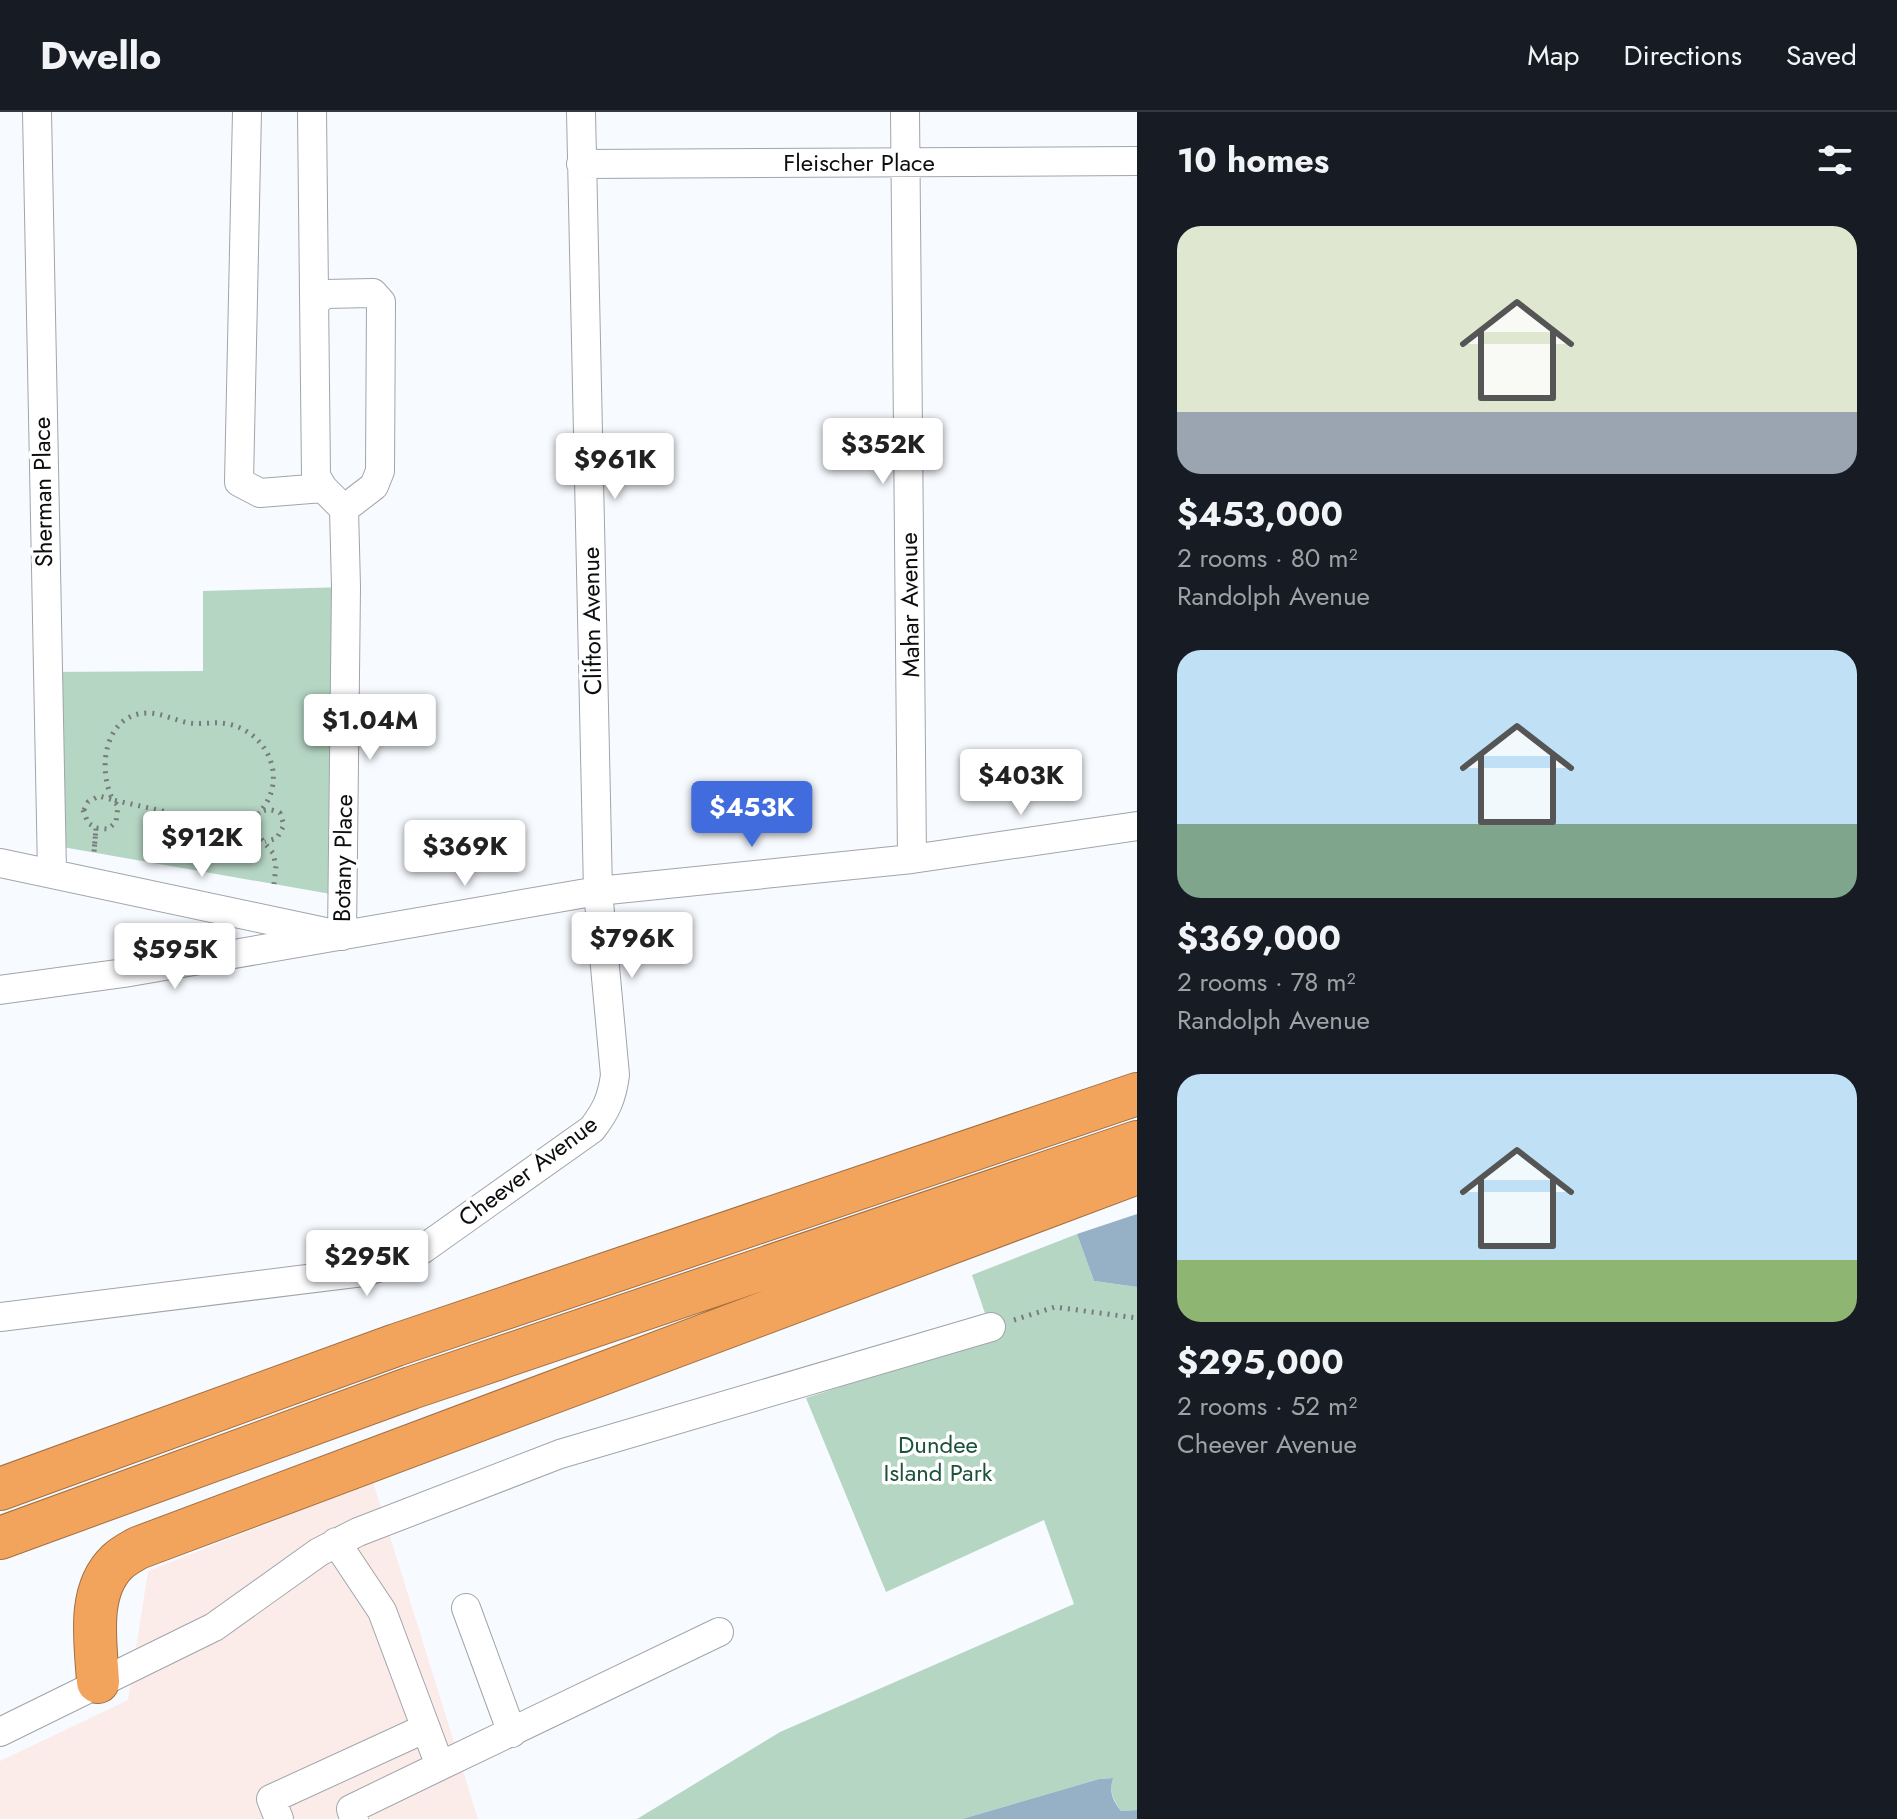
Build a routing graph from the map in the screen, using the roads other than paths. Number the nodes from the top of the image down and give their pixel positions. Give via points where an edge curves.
1 (37, 112) edge
2 (247, 112) edge
3 (312, 112) edge
4 (581, 112) edge
5 (905, 112) edge
6 (1137, 161) edge
7 (905, 163) junction
8 (581, 164) junction
9 (315, 303) junction
10 (323, 488) junction
11 (344, 509) junction
12 (1137, 826) edge
13 (912, 859) junction
14 (0, 863) edge
15 (52, 872) junction
16 (598, 891) junction
17 (342, 936) junction
18 (0, 990) edge
19 (1137, 1094) edge
20 (1137, 1142) edge
21 (1137, 1173) edge
22 (0, 1317) edge
23 (991, 1327) road end
24 (0, 1489) edge
25 (0, 1538) edge
26 (336, 1542) junction
27 (466, 1608) dead end
28 (719, 1632) dead end
29 (98, 1682) junction
30 (426, 1728) junction
31 (0, 1732) edge
32 (512, 1733) junction
33 (440, 1766) junction
34 (279, 1819) edge
35 (354, 1819) edge

1 - 15 street, Sherman Place
2 - 10 street via 239,482 260,493
3 - 9 street
4 - 8 street, Clifton Avenue
5 - 7 street, Mahar Avenue
6 - 7 street, Fleischer Place
7 - 8 street, Fleischer Place
7 - 13 street, Mahar Avenue
8 - 16 street, Clifton Avenue
9 - 10 street via 316,476
9 - 11 street via 324,294 373,293 381,302 380,471 374,486
10 - 11 street
11 - 17 street, Botany Place
12 - 13 street
13 - 16 street
14 - 15 street
15 - 17 street
16 - 17 street
16 - 22 street, Cheever Avenue via 615,1075 612,1098 592,1129 423,1249 395,1263 363,1272
17 - 18 street
19 - 24 highway via 396,1345
20 - 25 highway via 411,1388
21 - 29 highway via 138,1548 117,1562 103,1582 96,1606
23 - 26 street via 560,1454
26 - 29 street via 214,1627
26 - 30 street via 382,1611
27 - 32 street
28 - 32 street
29 - 31 street
30 - 33 street
30 - 34 street via 271,1799
32 - 33 street
33 - 35 street via 351,1809

